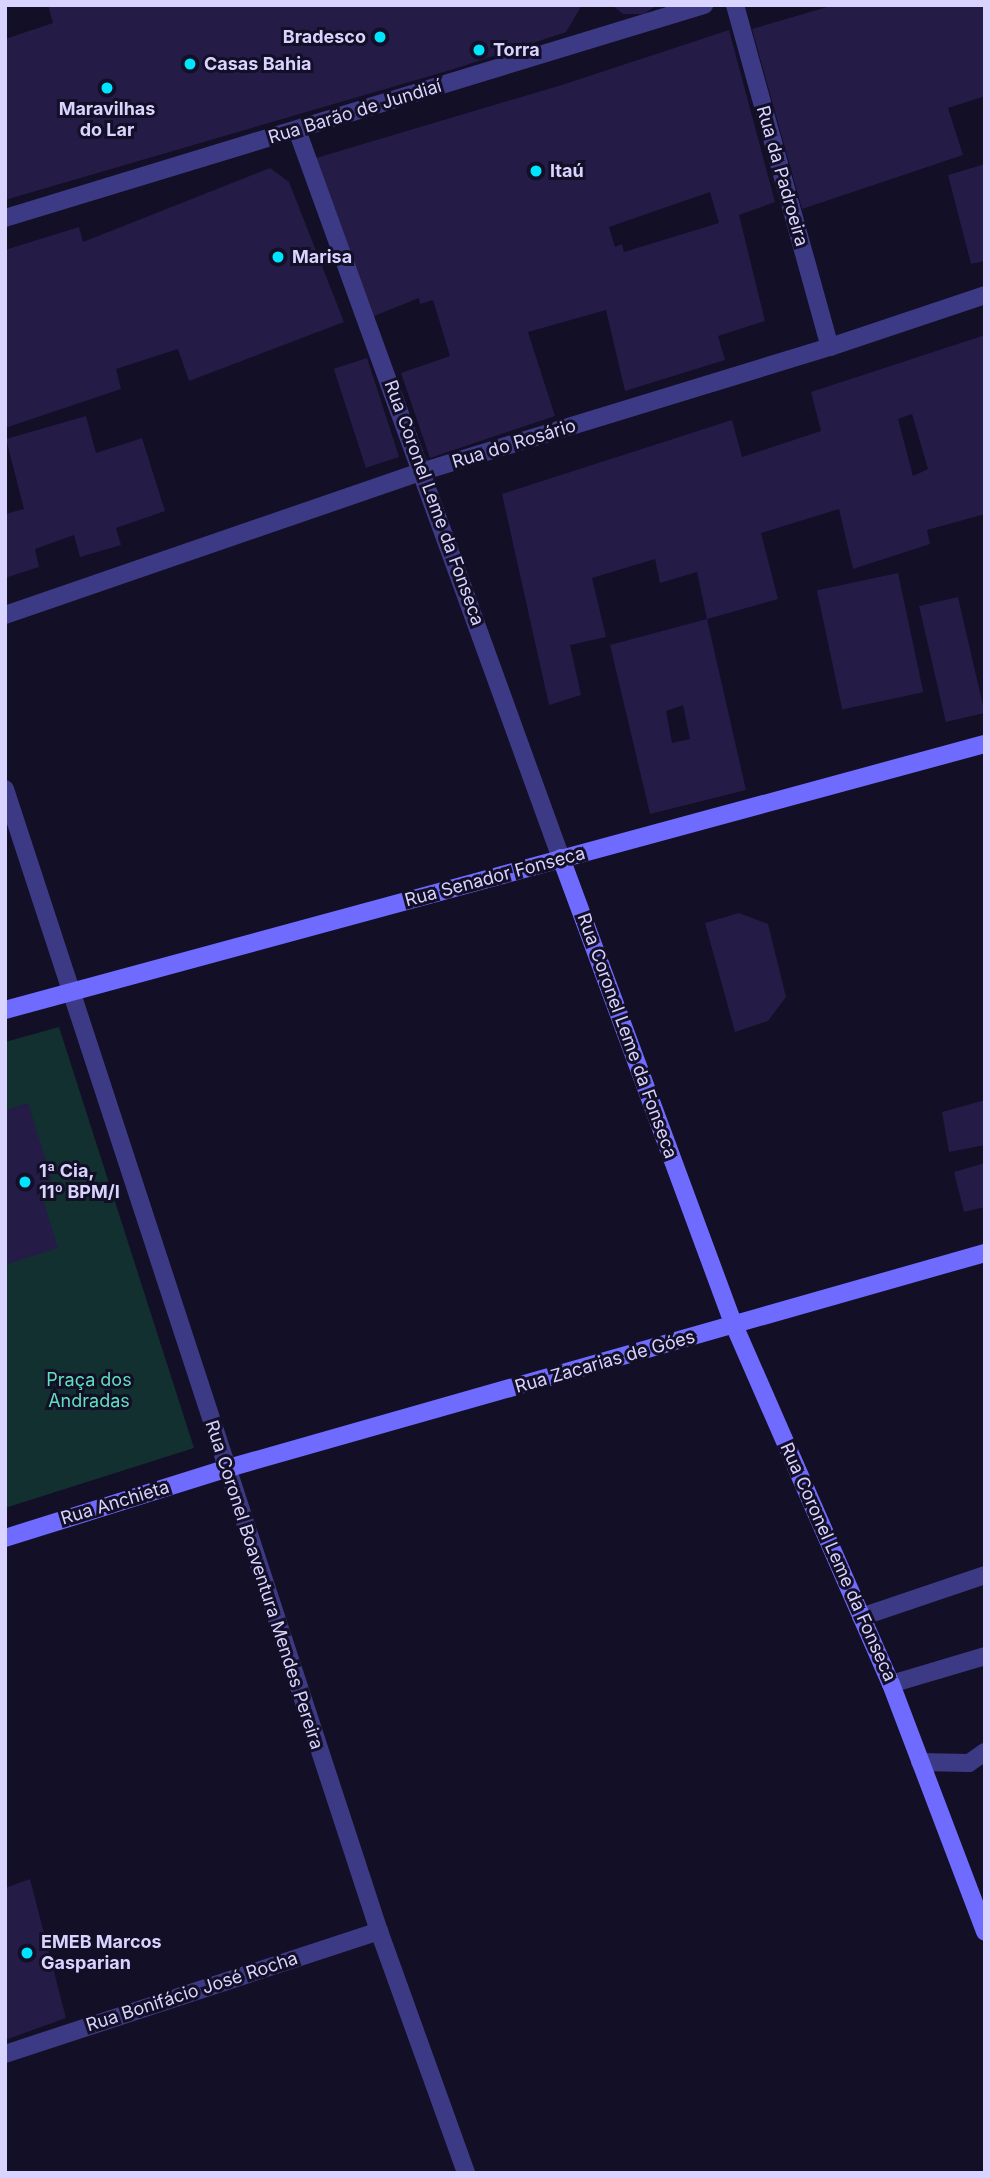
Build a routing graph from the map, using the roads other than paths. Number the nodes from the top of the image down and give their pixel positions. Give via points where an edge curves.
1 (704, 5) edge
2 (735, 5) edge
3 (298, 130) junction
4 (5, 218) edge
5 (985, 295) edge
6 (830, 347) junction
7 (424, 471) junction
8 (5, 615) edge
9 (985, 744) edge
10 (5, 789) edge
11 (561, 858) junction
12 (72, 994) junction
13 (5, 1010) edge
14 (985, 1253) edge
15 (734, 1325) junction
16 (225, 1469) junction
17 (5, 1538) edge
18 (985, 1576) edge
19 (861, 1617) junction
20 (985, 1656) edge
21 (891, 1684) junction
22 (985, 1752) edge
23 (920, 1762) junction
24 (379, 1931) junction
25 (985, 1932) edge
26 (5, 2054) edge
27 (466, 2173) edge

1 - 3 street, Rua Barão de Jundiaí
2 - 6 street, Rua da Padroeira
3 - 4 street, Rua Barão de Jundiaí
3 - 7 street, Rua Coronel Leme da Fonseca
5 - 6 street, Rua do Rosário
6 - 7 street, Rua do Rosário
7 - 8 street, Rua do Rosário
7 - 11 street, Rua Coronel Leme da Fonseca
9 - 11 main road, Rua Senador Fonseca
10 - 12 street, Rua Coronel Boaventura Mendes Pereira
11 - 12 main road, Rua Senador Fonseca
11 - 15 main road, Rua Coronel Leme da Fonseca
12 - 13 main road, Rua Senador Fonseca
12 - 16 street, Rua Coronel Boaventura Mendes Pereira
14 - 15 main road, Rua Zacarias de Góes
15 - 16 main road, Rua Zacarias de Góes
15 - 19 main road, Rua Coronel Leme da Fonseca
16 - 17 main road, Rua Anchieta
16 - 24 street, Rua Coronel Boaventura Mendes Pereira
18 - 19 street
19 - 21 main road, Rua Coronel Leme da Fonseca
20 - 21 street
21 - 23 main road, Rua Coronel Leme da Fonseca
22 - 23 street via 969,1763
23 - 25 main road, Rua Coronel Leme da Fonseca
24 - 26 street, Rua Bonifácio José Rocha
24 - 27 street, Rua Coronel Boaventura Mendes Pereira

